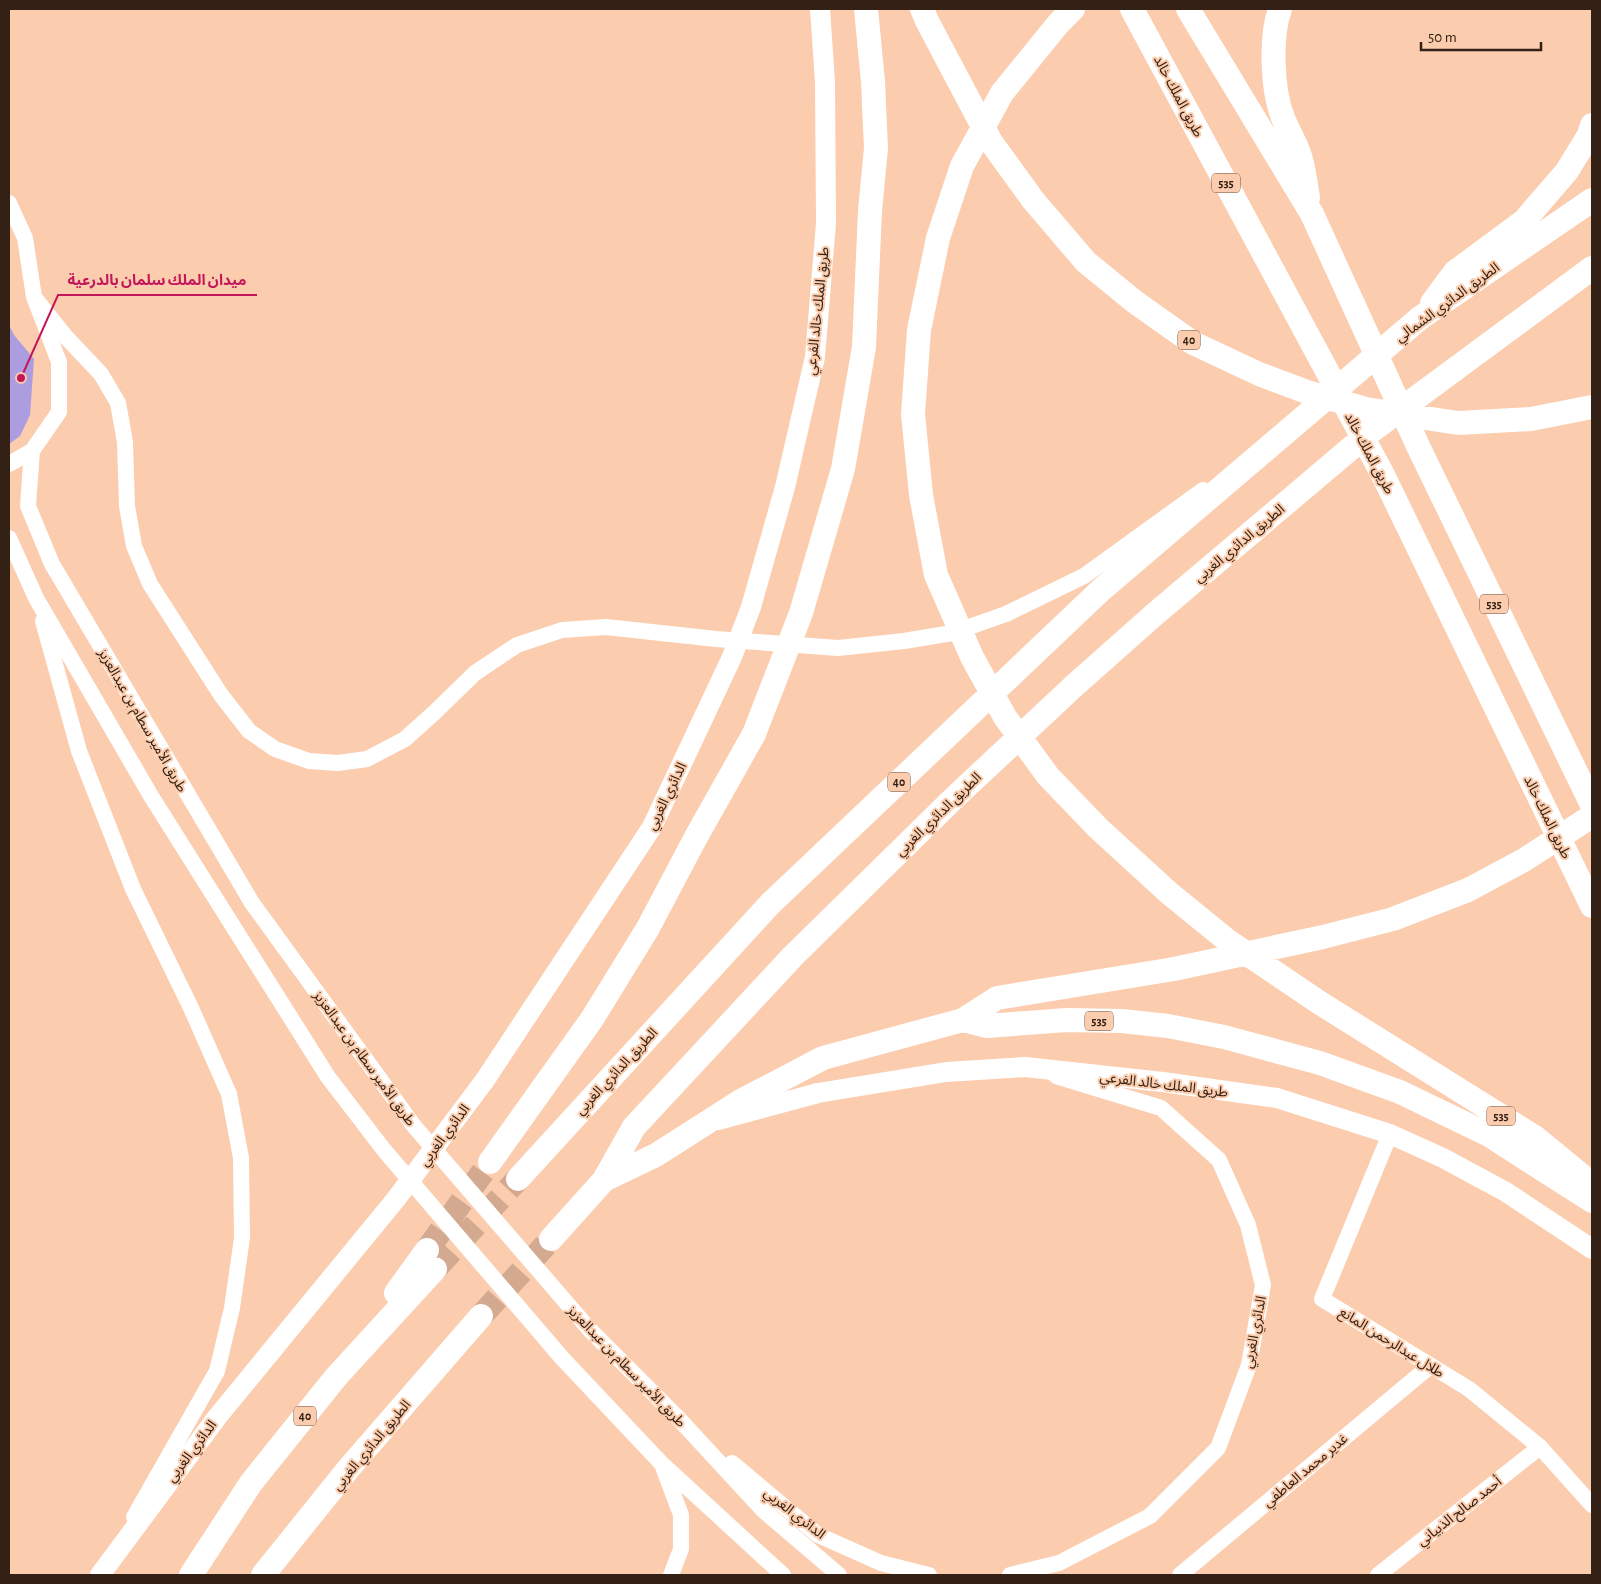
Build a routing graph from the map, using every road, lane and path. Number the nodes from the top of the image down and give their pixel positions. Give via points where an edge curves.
1 (820, 9) edge
2 (866, 9) edge
3 (1073, 9) edge
4 (1132, 9) edge
5 (1188, 9) edge
6 (1280, 9) edge
7 (925, 15) edge
8 (1592, 125) edge
9 (1592, 200) edge
10 (9, 203) edge
11 (1312, 214) junction
12 (1592, 268) edge
13 (34, 297) junction
14 (1420, 318) junction
15 (1592, 407) edge
16 (1308, 414) junction
17 (32, 451) junction
18 (9, 464) edge
19 (9, 538) edge
20 (36, 598) junction
21 (732, 657) joint
22 (1592, 805) edge
23 (1592, 816) edge
24 (1592, 906) edge
25 (963, 1020) junction
26 (1025, 1067) junction
27 (705, 1124) junction
28 (1390, 1134) junction
29 (490, 1162) tunnel mouth
30 (518, 1178) tunnel mouth
31 (604, 1180) junction
32 (1592, 1184) edge
33 (1592, 1201) edge
34 (551, 1239) tunnel mouth
35 (1592, 1248) edge
36 (431, 1260) tunnel mouth
37 (481, 1316) tunnel mouth
38 (1430, 1366) junction
39 (679, 1419) junction
40 (1540, 1447) junction
41 (662, 1464) junction
42 (1592, 1506) edge
43 (103, 1571) edge
44 (191, 1575) edge
45 (263, 1575) edge
46 (671, 1575) edge
47 (783, 1575) edge
48 (839, 1575) edge
49 (929, 1575) edge
50 (1010, 1575) edge
51 (1180, 1575) edge
52 (1378, 1575) edge

1 - 21 main road, طريق الملك خالد الفرعي via 825,82 826,223 815,357 785,487 751,606
2 - 29 highway via 876,148 864,347 843,469 801,613 754,734 648,928 592,1019
3 - 32 highway, 535 via 1002,94 962,166 938,238 919,330 914,414 921,495 936,575 972,658 1005,717 1048,776 1098,828 1169,893 1228,941 1320,1003 1536,1138
4 - 24 highway, طريق الملك خالد / 535 via 1383,475
5 - 11 highway, 535
6 - 11 highway via 1276,20 1275,91 1282,117 1300,157
7 - 15 highway, 40 via 991,142 1033,200 1086,262 1193,343 1267,377 1366,409 1458,423 1531,419
8 - 14 highway, 40 via 1567,171 1524,221 1455,272
9 - 14 highway, الطريق الدائري الشمالي / 40
10 - 13 street via 25,238
11 - 22 highway, 535 via 1418,446
12 - 31 highway, الطريق الدائري الغربي via 1370,432 1075,685 793,956 634,1126
13 - 16 street via 101,374 118,403 125,442 127,506 134,546 150,584 221,695 249,731 275,749 309,761 367,758 405,740 475,673 517,645 562,630 606,627 838,648 904,641 961,630 1006,614 1084,576
13 - 17 street via 59,362 59,412
14 - 16 highway, الطريق الدائري الشمالي / 40
16 - 30 highway, الطريق الدائري الغربي / 40 via 1101,590 770,904
17 - 18 street
17 - 39 street, طريق الأمير سطام بن عبدالعزيز via 28,506 52,564 252,903 414,1126 590,1330
19 - 20 street
20 - 41 street via 152,796 322,1068 384,1150 562,1358
20 - 43 street via 79,751 133,889 230,1094 241,1158 242,1238 232,1308 217,1371
21 - 43 main road, الدائري الغربي via 652,827 485,1080 396,1199 218,1416
23 - 25 highway, 535 via 1524,860 1468,890 1393,919 1174,969 996,998
25 - 27 highway, 535 via 823,1058 739,1102
25 - 33 highway, 535 via 986,1026 1067,1020 1168,1026 1224,1037 1320,1063 1400,1092 1489,1135
26 - 27 main road, طريق الملك خالد الفرعي via 946,1072 818,1093
26 - 28 main road, طريق الملك خالد الفرعي via 1277,1098
26 - 50 street, الدائري الغربي via 1161,1108 1219,1160 1248,1225 1263,1285 1248,1365 1218,1448 1150,1516 1059,1563
27 - 31 highway, 535 via 656,1155
28 - 35 main road, طريق الملك خالد الفرعي via 1506,1192
28 - 38 street, طلال عبدالرحمن المانع via 1322,1299
31 - 34 highway, الطريق الدائري الغربي
36 - 44 highway, 40 via 250,1483
37 - 45 highway, الطريق الدائري الغربي via 349,1468
38 - 40 street, طلال عبدالرحمن المانع via 1468,1389
38 - 51 street, غدير محمد العاطفي
39 - 48 street, طريق الأمير سطام بن عبدالعزيز via 764,1511
39 - 49 street, الدائري الغربي via 818,1535 882,1563
40 - 42 street, طلال عبدالرحمن المانع
40 - 52 street, أحمد صالح الذبياني
41 - 46 street via 681,1515 681,1549
41 - 47 street

